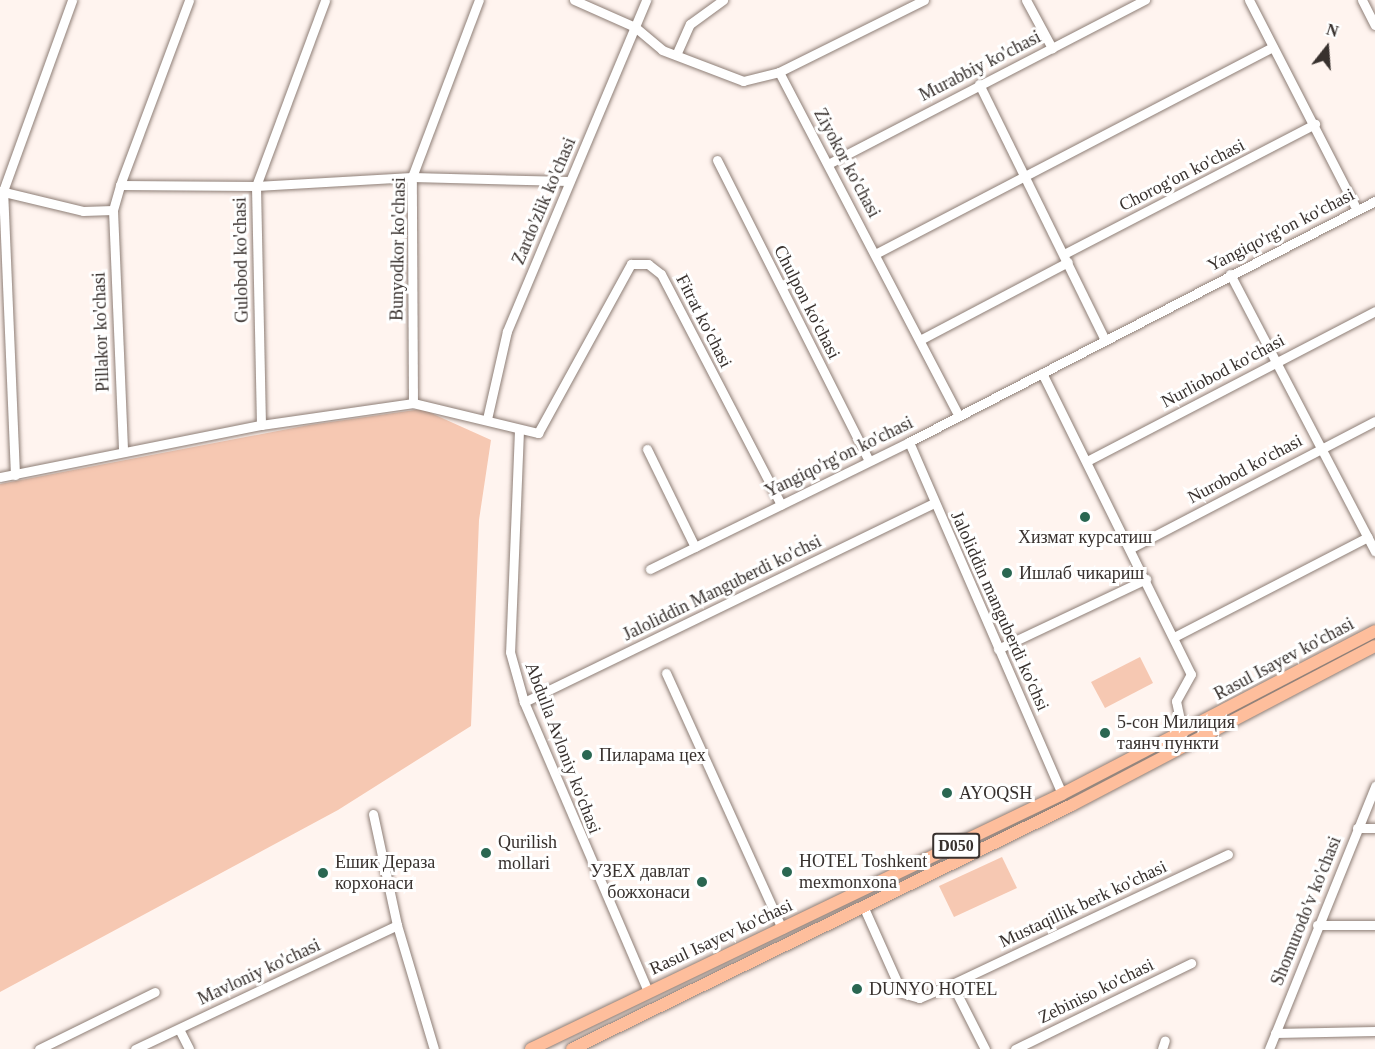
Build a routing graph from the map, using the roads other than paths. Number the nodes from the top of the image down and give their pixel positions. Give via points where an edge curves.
1 (72, 0) edge
2 (189, 0) edge
3 (325, 0) edge
4 (479, 0) edge
5 (574, 0) edge
6 (646, 0) edge
7 (924, 0) edge
8 (1026, 0) edge
9 (1145, 0) edge
10 (1249, 0) edge
11 (1362, 0) edge
12 (719, 2) edge
13 (1375, 25) edge
14 (635, 27) junction
15 (1274, 47) junction
16 (1052, 48) junction
17 (676, 55) junction
18 (779, 72) junction
19 (979, 84) junction
20 (1315, 124) junction
21 (717, 160) dead end
22 (830, 163) junction
23 (1023, 175) junction
24 (412, 177) junction
25 (569, 181) junction
26 (120, 185) junction
27 (256, 186) junction
28 (1, 191) edge
29 (1375, 201) edge
30 (112, 210) junction
31 (1357, 210) junction
32 (877, 253) junction
33 (1066, 258) junction
34 (1230, 274) junction
35 (1375, 311) edge
36 (920, 340) junction
37 (1105, 340) junction
38 (1276, 362) junction
39 (1042, 373) junction
40 (413, 403) junction
41 (959, 416) junction
42 (488, 419) junction
43 (1375, 421) edge
44 (261, 424) junction
45 (519, 430) junction
46 (909, 442) junction
47 (1322, 448) junction
48 (647, 449) dead end
49 (123, 452) junction
50 (868, 459) junction
51 (1087, 461) junction
52 (15, 475) junction
53 (0, 477) edge
54 (934, 502) junction
55 (781, 505) junction
56 (1368, 537) junction
57 (695, 547) junction
58 (1131, 548) junction
59 (1375, 551) edge
60 (650, 569) dead end
61 (1146, 579) junction
62 (1375, 631) edge
63 (1174, 637) junction
64 (1375, 646) edge
65 (998, 649) junction
66 (666, 673) dead end
67 (524, 702) junction
68 (1183, 733) junction
69 (1375, 786) edge
70 (1062, 794) junction
71 (373, 814) dead end
72 (1357, 828) junction
73 (1375, 828) edge
74 (1228, 854) dead end
75 (864, 908) junction
76 (397, 925) junction
77 (1317, 925) junction
78 (1375, 925) edge
79 (782, 929) junction
80 (789, 946) junction
81 (1191, 963) dead end
82 (952, 984) junction
83 (648, 991) junction
84 (155, 992) dead end
85 (179, 1029) junction
86 (1375, 1031) edge
87 (1275, 1033) junction
88 (585, 1046) edge
89 (39, 1049) edge
90 (135, 1049) edge
91 (189, 1049) edge
92 (434, 1049) edge
93 (531, 1049) edge
94 (572, 1049) edge
95 (985, 1049) edge
96 (1015, 1049) edge
97 (1269, 1049) edge

1 - 28 street
2 - 26 street
3 - 27 street, Gulobod ko'chasi
4 - 24 street, Bunyodkor ko'chasi
5 - 14 street
6 - 14 street, Zardo'zlik ko'chasi
7 - 18 street
8 - 16 street
9 - 16 street, Murabbiy ko'chasi
10 - 15 street
11 - 13 street
12 - 17 street via 690,24
14 - 17 street via 662,50
14 - 25 street, Zardo'zlik ko'chasi
15 - 20 street
15 - 23 street
16 - 19 street, Murabbiy ko'chasi
17 - 18 street via 743,81
18 - 22 street, Ziyokor ko'chasi
19 - 22 street, Murabbiy ko'chasi
19 - 23 street
20 - 31 street
20 - 33 street, Chorog'on ko'chasi
21 - 50 street, Chulpon ko'chasi
22 - 32 street, Ziyokor ko'chasi
23 - 32 street
23 - 33 street
24 - 25 street
24 - 27 street
24 - 40 street, Bunyodkor ko'chasi
25 - 42 street, Zardo'zlik ko'chasi via 507,331
26 - 27 street
26 - 30 street
27 - 44 street, Gulobod ko'chasi
28 - 30 street via 83,211
28 - 52 street
29 - 31 street, Yangiqo'rg'on ko'chasi
30 - 49 street, Pillakor ko'chasi
31 - 34 street, Yangiqo'rg'on ko'chasi
32 - 36 street, Ziyokor ko'chasi
33 - 36 street, Chorog'on ko'chasi
33 - 37 street
34 - 37 street, Yangiqo'rg'on ko'chasi
34 - 38 street
35 - 38 street, Nurliobod ko'chasi
36 - 41 street, Ziyokor ko'chasi
37 - 39 street, Yangiqo'rg'on ko'chasi
38 - 47 street
38 - 51 street, Nurliobod ko'chasi
39 - 41 street, Yangiqo'rg'on ko'chasi
39 - 51 street
40 - 42 street
40 - 44 street
41 - 46 street, Yangiqo'rg'on ko'chasi
42 - 45 street
43 - 47 street, Nurobod ko'chasi
44 - 49 street
45 - 55 street, Fitrat ko'chasi via 538,433 631,264 648,264 661,274
45 - 67 street, Abdulla Avloniy ko'chasi via 510,652
46 - 50 street, Yangiqo'rg'on ko'chasi
46 - 54 street, Jaloliddin manguberdi ko'chsi
47 - 56 street
47 - 58 street, Nurobod ko'chasi
48 - 57 street
49 - 52 street
50 - 55 street, Yangiqo'rg'on ko'chasi
51 - 58 street
52 - 53 street
54 - 65 street, Jaloliddin manguberdi ko'chsi
54 - 67 street, Jaloliddin Manguberdi ko'chsi
55 - 57 street, Yangiqo'rg'on ko'chasi
56 - 59 street
56 - 63 street
57 - 60 street, Yangiqo'rg'on ko'chasi
58 - 61 street
61 - 63 street
61 - 65 street
62 - 68 main road, Rasul Isayev ko'chasi / D050
63 - 68 street via 1191,674 1176,701
64 - 75 main road, Rasul Isayev ko'chasi / D050 via 1072,805
65 - 70 street, Jaloliddin manguberdi ko'chsi
66 - 79 street
67 - 83 street, Abdulla Avloniy ko'chasi
68 - 70 main road, Rasul Isayev ko'chasi / D050
69 - 72 street, Shomurodo'v ko'chasi
70 - 79 main road, Rasul Isayev ko'chasi / D050
71 - 76 street
72 - 73 street
72 - 77 street, Shomurodo'v ko'chasi
74 - 82 street, Mustaqillik berk ko'chasi
75 - 80 main road, Rasul Isayev ko'chasi / D050
75 - 82 street, Mustaqillik berk ko'chasi via 902,993 919,998
76 - 85 street, Mavloniy ko'chasi
76 - 92 street
77 - 78 street
77 - 87 street, Shomurodo'v ko'chasi
79 - 80 main road
79 - 83 main road, Rasul Isayev ko'chasi / D050
80 - 88 main road, Rasul Isayev ko'chasi / D050
81 - 96 street, Zebiniso ko'chasi
82 - 95 street
83 - 93 main road, Rasul Isayev ko'chasi / D050
84 - 89 street
85 - 90 street, Mavloniy ko'chasi
85 - 91 street
86 - 87 street
87 - 97 street, Shomurodo'v ko'chasi
88 - 94 main road, Rasul Isayev ko'chasi / D050

